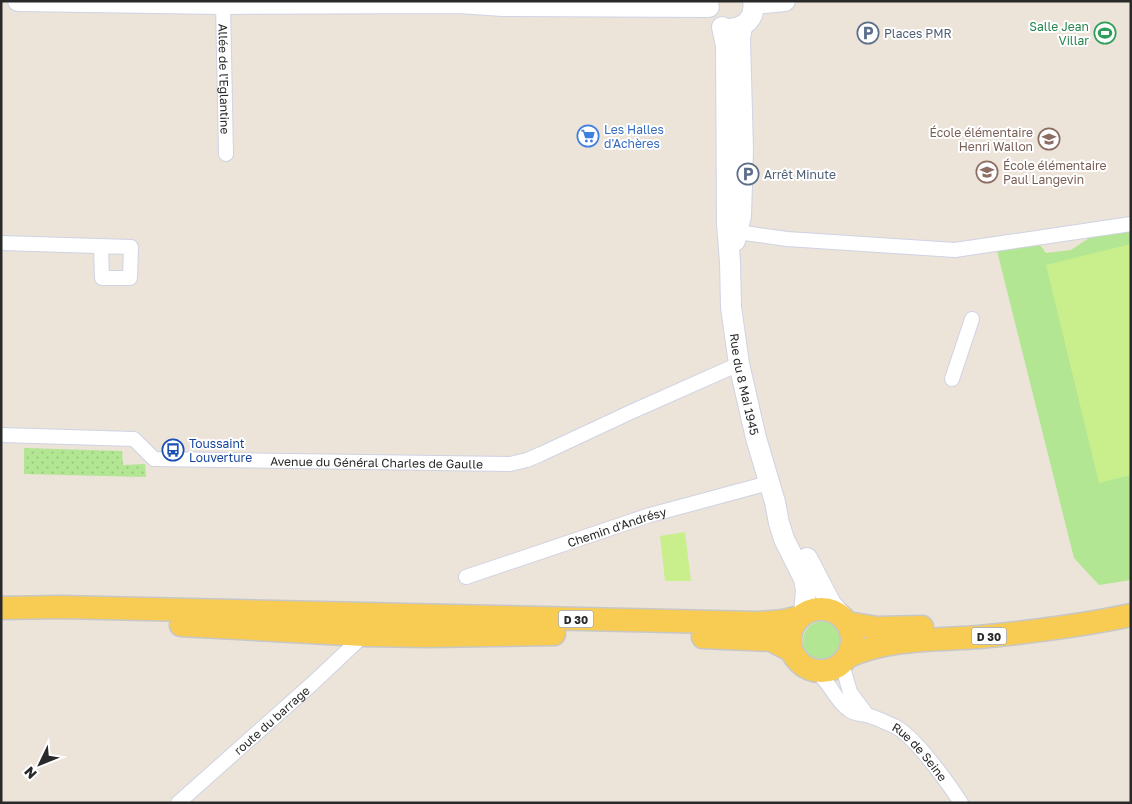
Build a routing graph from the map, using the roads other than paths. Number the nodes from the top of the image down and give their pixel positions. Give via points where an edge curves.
1 (785, 1) edge
2 (31, 2) edge
3 (458, 2) edge
4 (347, 3) edge
5 (753, 3) edge
6 (223, 4) junction
7 (710, 4) edge
8 (742, 26) junction
9 (722, 27) junction
10 (226, 154) dead end
11 (1131, 224) edge
12 (737, 232) junction
13 (1, 242) edge
14 (102, 247) dead end
15 (730, 262) junction
16 (972, 318) dead end
17 (739, 364) junction
18 (952, 379) dead end
19 (1, 435) edge
20 (772, 493) junction
21 (466, 578) dead end
22 (1131, 599) edge
23 (1, 608) edge
24 (1, 614) edge
25 (1131, 615) edge
26 (395, 616) junction
27 (802, 616) junction
28 (845, 619) junction
29 (364, 635) junction
30 (792, 651) junction
31 (845, 660) junction
32 (813, 670) junction
33 (866, 715) junction
34 (178, 803) edge
35 (961, 803) edge

1 - 5 street
2 - 6 street
3 - 4 street
3 - 7 street via 503,6
4 - 6 street
5 - 8 street via 753,14
6 - 10 street, Allée de l'Eglantine
7 - 9 street via 712,18
8 - 9 street
8 - 12 street, Rue du 8 Mai 1945 via 743,149 741,216
9 - 15 street, Rue du 8 Mai 1945 via 726,46
11 - 12 street via 955,250 787,239
12 - 15 street, Rue du 8 Mai 1945
13 - 14 street
15 - 17 street, Rue du 8 Mai 1945 via 731,307
16 - 18 street
17 - 19 street, Avenue du Général Charles de Gaulle via 534,457 510,464 154,459 134,439
17 - 20 street, Rue du 8 Mai 1945
20 - 21 street, Chemin d'Andrésy via 650,515
20 - 27 street, Rue du 8 Mai 1945 via 784,538 804,579 806,590
20 - 28 street, Rue du 8 Mai 1945 via 788,518 824,592
22 - 28 main road, D 30 via 1030,618 977,624 876,628
23 - 26 main road, D 30
24 - 29 main road, D 30
25 - 31 main road, D 30 via 985,636 887,644 866,648
26 - 27 main road, D 30 via 758,623
26 - 29 street
27 - 28 main road via 816,609 825,609
27 - 30 main road via 791,633
28 - 31 main road via 853,640
29 - 30 main road, D 30 via 564,633 758,639 770,640
29 - 34 street, route du barrage
30 - 32 main road via 804,666
31 - 32 main road via 833,669
31 - 33 street via 850,692
32 - 33 street, Rue de Seine via 822,675 849,710
33 - 35 street, Rue de Seine via 899,729 911,738

